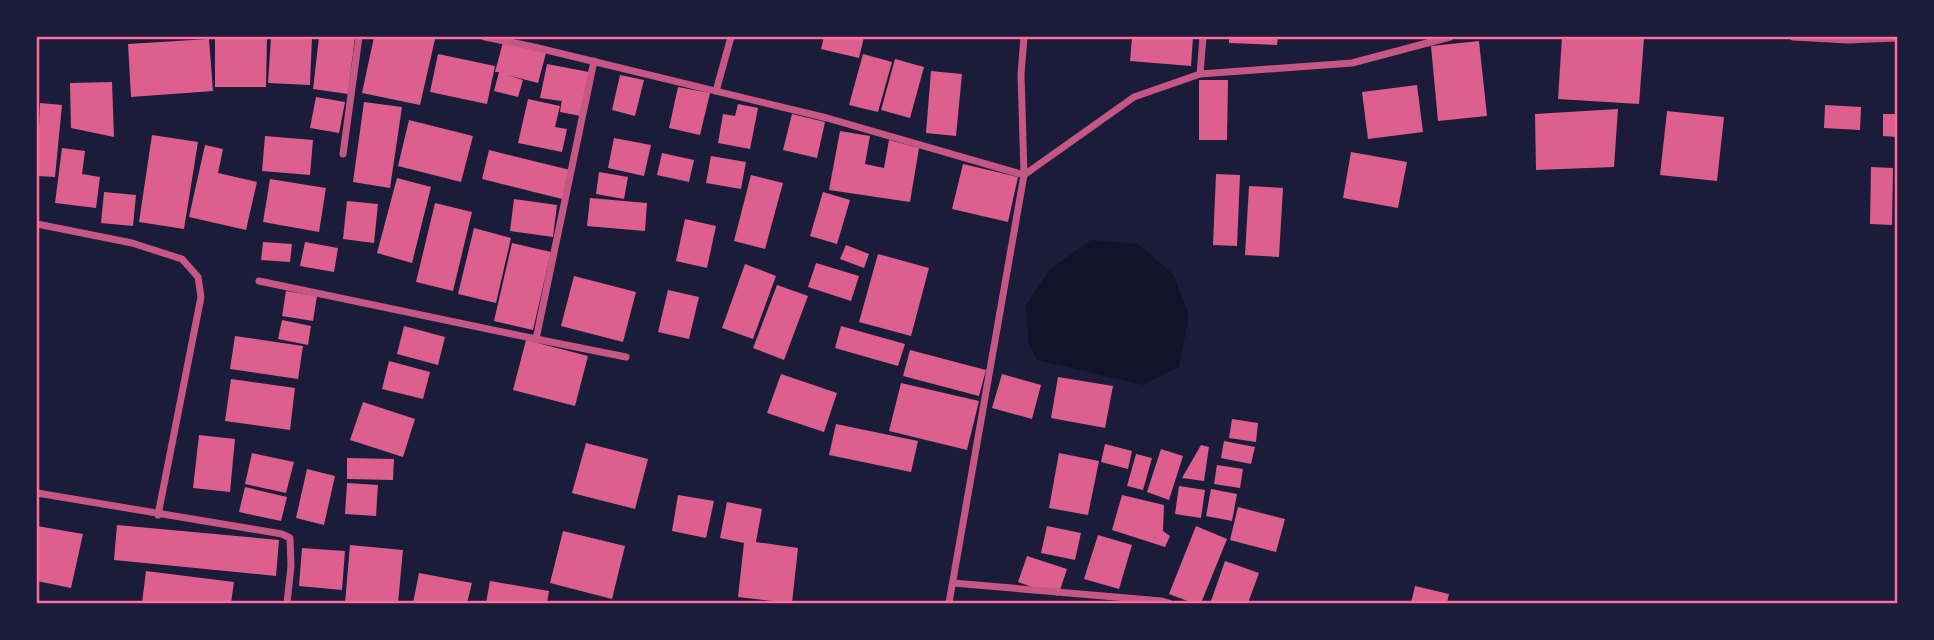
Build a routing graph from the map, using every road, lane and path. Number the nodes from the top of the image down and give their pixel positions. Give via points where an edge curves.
1 (359, 37) edge
2 (485, 37) edge
3 (731, 37) edge
4 (1024, 37) edge
5 (1203, 37) edge
6 (1450, 37) edge
7 (1793, 37) edge
8 (1880, 38) edge
9 (1897, 38) edge
10 (594, 61) junction
11 (1200, 74) junction
12 (716, 91) junction
13 (343, 155) dead end
14 (1024, 175) junction
15 (37, 224) edge
16 (259, 281) dead end
17 (536, 339) junction
18 (626, 357) dead end
19 (37, 493) edge
20 (158, 515) junction
21 (953, 583) junction
22 (287, 603) edge
23 (950, 603) edge
24 (1169, 603) edge

1 - 13 street
2 - 10 street
3 - 12 street
4 - 14 street
5 - 11 street
6 - 11 street via 1352,62
7 - 8 street
8 - 9 street
10 - 12 street
10 - 17 street
11 - 14 street via 1134,97
12 - 14 street
14 - 21 street
15 - 20 street via 132,243 182,259 198,277 201,297
16 - 17 street
17 - 18 street
19 - 20 street
20 - 22 street via 268,530 290,538
21 - 23 street
21 - 24 street

